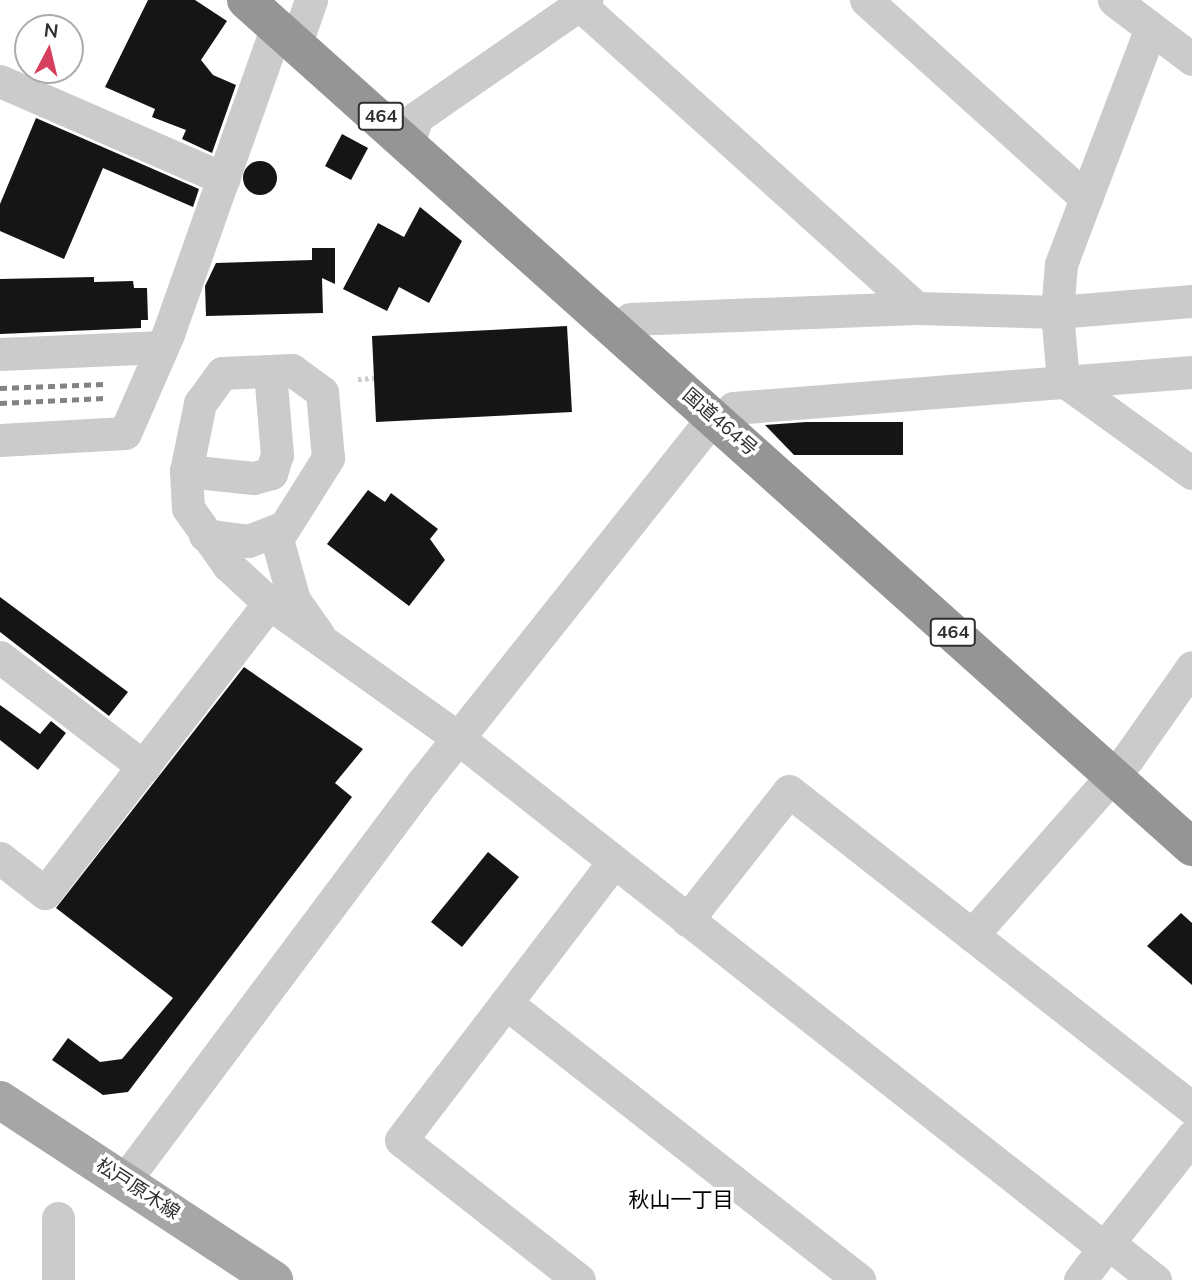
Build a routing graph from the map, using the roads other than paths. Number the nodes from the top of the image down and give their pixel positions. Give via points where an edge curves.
1 (246, 0) edge
2 (311, 0) edge
3 (866, 0) edge
4 (1114, 0) edge
5 (583, 2) edge
6 (1149, 33) junction
7 (287, 35) junction
8 (1192, 59) edge
9 (0, 81) edge
10 (409, 141) junction
11 (224, 179) junction
12 (1086, 198) junction
13 (1192, 300) edge
14 (916, 308) junction
15 (1057, 312) junction
16 (630, 319) dead end
17 (162, 347) junction
18 (0, 354) edge
19 (270, 371) junction
20 (1192, 372) edge
21 (1063, 380) junction
22 (723, 412) junction
23 (0, 440) edge
24 (186, 471) junction
25 (1192, 473) edge
26 (279, 529) junction
27 (205, 535) junction
28 (269, 603) junction
29 (318, 634) junction
30 (0, 657) edge
31 (1192, 667) edge
32 (458, 738) junction
33 (144, 768) junction
34 (1112, 775) junction
35 (1192, 847) edge
36 (0, 858) edge
37 (612, 864) junction
38 (687, 920) junction
39 (972, 935) junction
40 (506, 1003) junction
41 (0, 1100) edge
42 (1192, 1108) edge
43 (1192, 1137) edge
44 (125, 1180) junction
45 (58, 1218) dead end
46 (1106, 1246) junction
47 (58, 1280) edge
48 (274, 1280) edge
49 (579, 1280) edge
50 (859, 1280) edge
51 (1080, 1280) edge
52 (1155, 1280) edge

1 - 7 highway, 国道464号 / 464
2 - 7 street
3 - 12 street
4 - 6 street
5 - 10 street via 417,117
5 - 14 street
6 - 8 street
6 - 12 street
7 - 10 highway, 国道464号 / 464
7 - 11 street
9 - 11 street
10 - 22 highway, 国道464号 / 464
11 - 17 street
12 - 15 street via 1061,264
13 - 15 street
14 - 15 street
14 - 16 street
15 - 21 street
17 - 18 street
17 - 23 street via 125,433
19 - 24 street via 222,373 211,380
19 - 24 street via 277,455 271,473 254,478
19 - 26 street via 303,372 315,380 325,401 329,444 324,469
20 - 21 street
21 - 22 street
21 - 25 street
22 - 32 street
22 - 34 highway, 国道464号 / 464
24 - 27 street via 188,508
26 - 27 street via 235,542
26 - 29 street via 294,600
27 - 28 street
28 - 29 street
28 - 33 street
29 - 32 street
30 - 33 street
31 - 34 street
32 - 37 street
32 - 44 street
33 - 36 street via 45,893
34 - 35 highway, 国道464号 / 464
34 - 39 street
37 - 38 street
37 - 40 street
38 - 39 street via 789,791
38 - 46 street
39 - 42 street
40 - 49 street via 401,1140
40 - 50 street
41 - 44 main road, 松戸原木線
43 - 46 street
44 - 48 main road, 松戸原木線
45 - 47 street
46 - 51 street
46 - 52 street

